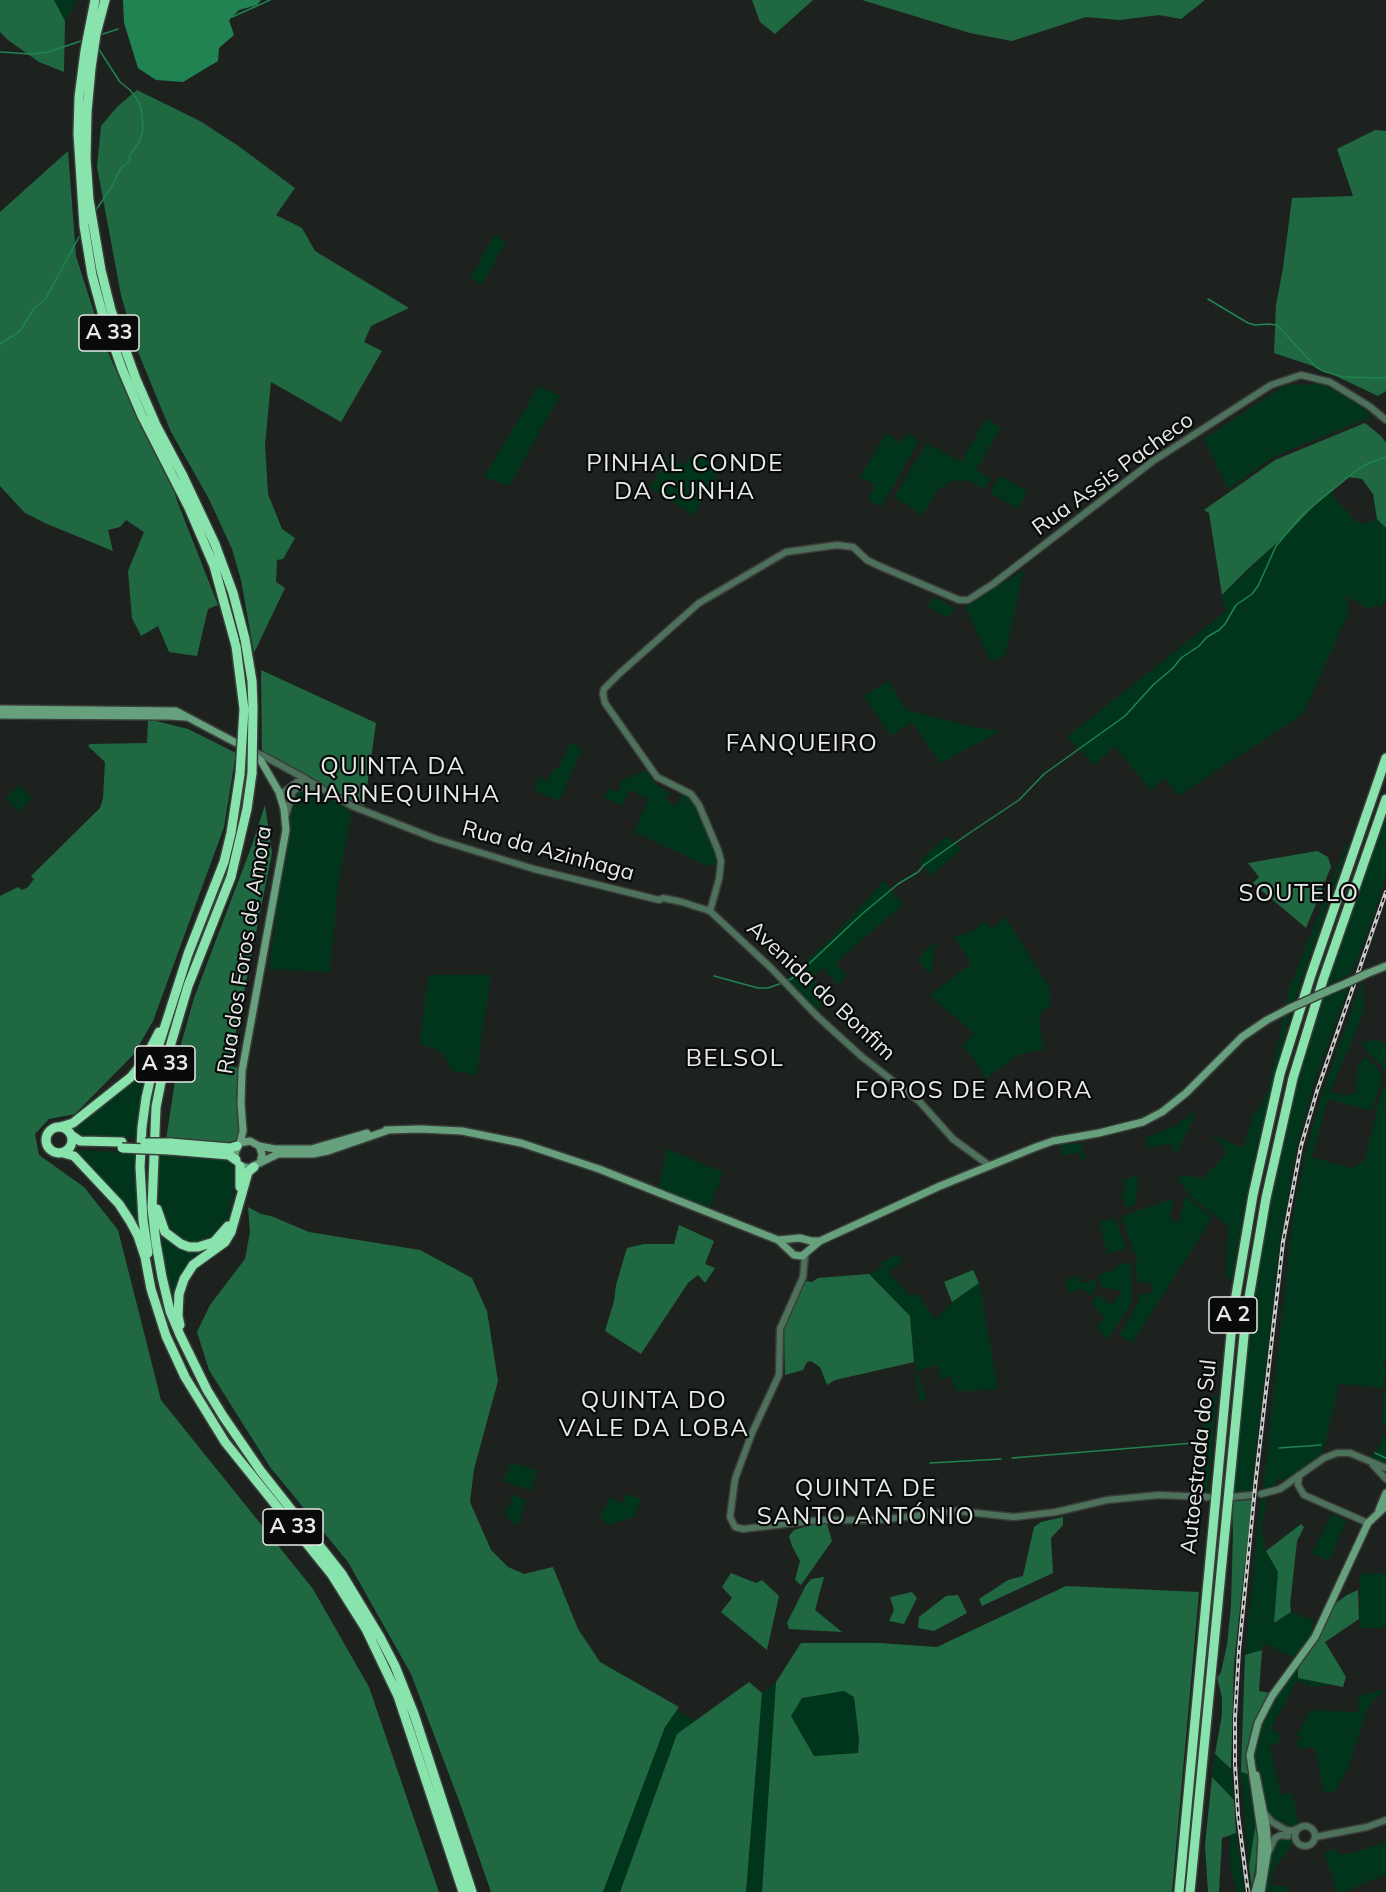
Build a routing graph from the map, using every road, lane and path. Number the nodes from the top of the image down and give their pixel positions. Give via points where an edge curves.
1 (95, 0) edge
2 (105, 0) edge
3 (1369, 405) junction
4 (1386, 412) edge
5 (1386, 420) edge
6 (0, 709) edge
7 (0, 715) edge
8 (193, 719) junction
9 (250, 751) junction
10 (1386, 758) edge
11 (310, 782) junction
12 (320, 789) junction
13 (293, 790) junction
14 (280, 794) junction
15 (1386, 799) edge
16 (285, 819) junction
17 (710, 911) junction
18 (1386, 966) edge
19 (175, 994) junction
20 (243, 1124) junction
21 (60, 1127) junction
22 (389, 1130) junction
23 (71, 1135) junction
24 (257, 1144) junction
25 (122, 1145) junction
26 (239, 1145) junction
27 (170, 1147) junction
28 (67, 1151) junction
29 (153, 1156) junction
30 (238, 1163) junction
31 (256, 1166) junction
32 (990, 1166) junction
33 (795, 1239) junction
34 (805, 1239) junction
35 (778, 1240) junction
36 (820, 1241) junction
37 (807, 1253) junction
38 (793, 1254) junction
39 (804, 1268) junction
40 (193, 1361) junction
41 (196, 1394) junction
42 (1370, 1462) junction
43 (1386, 1468) edge
44 (1299, 1475) junction
45 (1386, 1479) edge
46 (1386, 1492) edge
47 (1261, 1494) dead end
48 (1252, 1495) dead end
49 (1208, 1497) dead end
50 (1232, 1497) dead end
51 (1386, 1506) edge
52 (1378, 1512) junction
53 (1368, 1523) junction
54 (1256, 1731) junction
55 (1254, 1786) junction
56 (1263, 1809) junction
57 (1386, 1820) edge
58 (1279, 1827) junction
59 (1300, 1828) junction
60 (1267, 1829) junction
61 (1288, 1836) junction
62 (1315, 1837) junction
63 (1298, 1842) junction
64 (1267, 1857) junction
65 (1260, 1874) junction
66 (463, 1892) edge
67 (472, 1892) edge
68 (1179, 1892) edge
69 (1190, 1892) edge
70 (1255, 1892) edge
71 (1261, 1892) edge

1 - 19 highway, A 33, bridge via 83,62 78,135 84,226 92,274 138,407 214,566 236,646 244,709 240,774 224,862
2 - 29 highway, A 33, bridge via 91,68 86,158 100,270 136,380 215,544 233,592 252,681 252,773 247,809 231,877 188,986 164,1067 156,1107
3 - 4 street
3 - 5 street
3 - 17 street, Rua Assis Pacheco via 1330,382 1301,375 1281,381 1244,400 1153,461 968,600 959,600 877,565 853,547 837,546 790,550 699,603 604,689 603,698 657,777 691,794 699,806 720,861
6 - 8 main road via 171,710
7 - 8 main road
8 - 9 main road, Rua dos Foros de Amora
9 - 11 street, Rua da Azinhaga
9 - 14 main road, Rua dos Foros de Amora via 267,768
10 - 68 highway, Autoestrada do Sul / A 2 via 1280,1074 1253,1195 1233,1313
11 - 12 street, Rua da Azinhaga
11 - 14 street via 297,782
12 - 13 street via 303,786
12 - 17 street, Rua da Azinhaga via 360,810 436,839 534,869
13 - 14 street
13 - 16 street
14 - 16 main road, Rua dos Foros de Amora
15 - 69 highway, Autoestrada do Sul / A 2 via 1293,1077 1264,1209 1246,1315
16 - 20 main road, Rua dos Foros de Amora via 283,849 242,1071
17 - 32 street, Avenida do Bonfim via 825,1024 920,1102 953,1139
18 - 32 main road, bridge via 1267,1020 1242,1037 1162,1112 1138,1123 1053,1141
19 - 21 highway via 144,1061 131,1077 73,1123
19 - 41 highway, A 33 via 146,1098 141,1193 159,1304
20 - 24 main road
20 - 26 main road, Rua dos Foros de Amora
21 - 23 highway
21 - 28 highway via 49,1132 46,1140 51,1151
22 - 24 main road via 375,1130 311,1149
22 - 31 main road via 328,1151 278,1154
22 - 35 main road via 462,1131 520,1143 599,1169
23 - 25 highway via 80,1141
23 - 28 highway via 73,1142
24 - 26 main road via 246,1141
24 - 31 main road via 262,1154
25 - 27 highway, bridge
25 - 28 highway via 82,1146
26 - 27 highway
26 - 30 main road via 235,1153
27 - 30 highway via 229,1155
28 - 41 highway via 119,1204 138,1236 166,1336
29 - 30 highway via 161,1224 181,1244 198,1247 214,1242 230,1224 239,1188
29 - 40 highway, A 33 via 152,1208 160,1265 170,1311
30 - 31 main road via 249,1168
31 - 40 highway via 249,1172 225,1242 193,1265 179,1294 180,1330
32 - 36 main road
33 - 34 main road
33 - 35 main road
33 - 38 main road via 790,1246
34 - 36 main road
34 - 37 main road
35 - 38 main road
36 - 37 main road
37 - 38 main road via 799,1257
37 - 39 street
38 - 39 street
39 - 49 street via 780,1329 779,1375 735,1479 730,1517 739,1528 957,1511 1014,1517 1107,1500 1159,1495
40 - 67 highway, A 33 via 239,1440 342,1574 380,1637 414,1714
41 - 66 highway, A 33 via 241,1464 332,1575 375,1645 410,1731
42 - 43 street
42 - 44 street via 1350,1453 1336,1453
42 - 45 street
44 - 47 street via 1280,1489
44 - 53 street via 1298,1485 1304,1495
46 - 52 main road
48 - 50 street
51 - 52 main road
52 - 53 main road
53 - 54 main road via 1315,1637 1266,1705
54 - 55 main road via 1250,1755
54 - 56 main road via 1254,1765
55 - 60 street
55 - 65 main road via 1262,1831
56 - 58 street
56 - 60 main road
57 - 62 street
58 - 59 street via 1289,1831
58 - 60 street
59 - 62 street via 1309,1827
59 - 63 street via 1296,1833
60 - 61 street
60 - 64 main road
60 - 65 street
61 - 63 street
61 - 64 street via 1272,1840
62 - 63 street via 1309,1845
64 - 71 main road
65 - 70 main road

